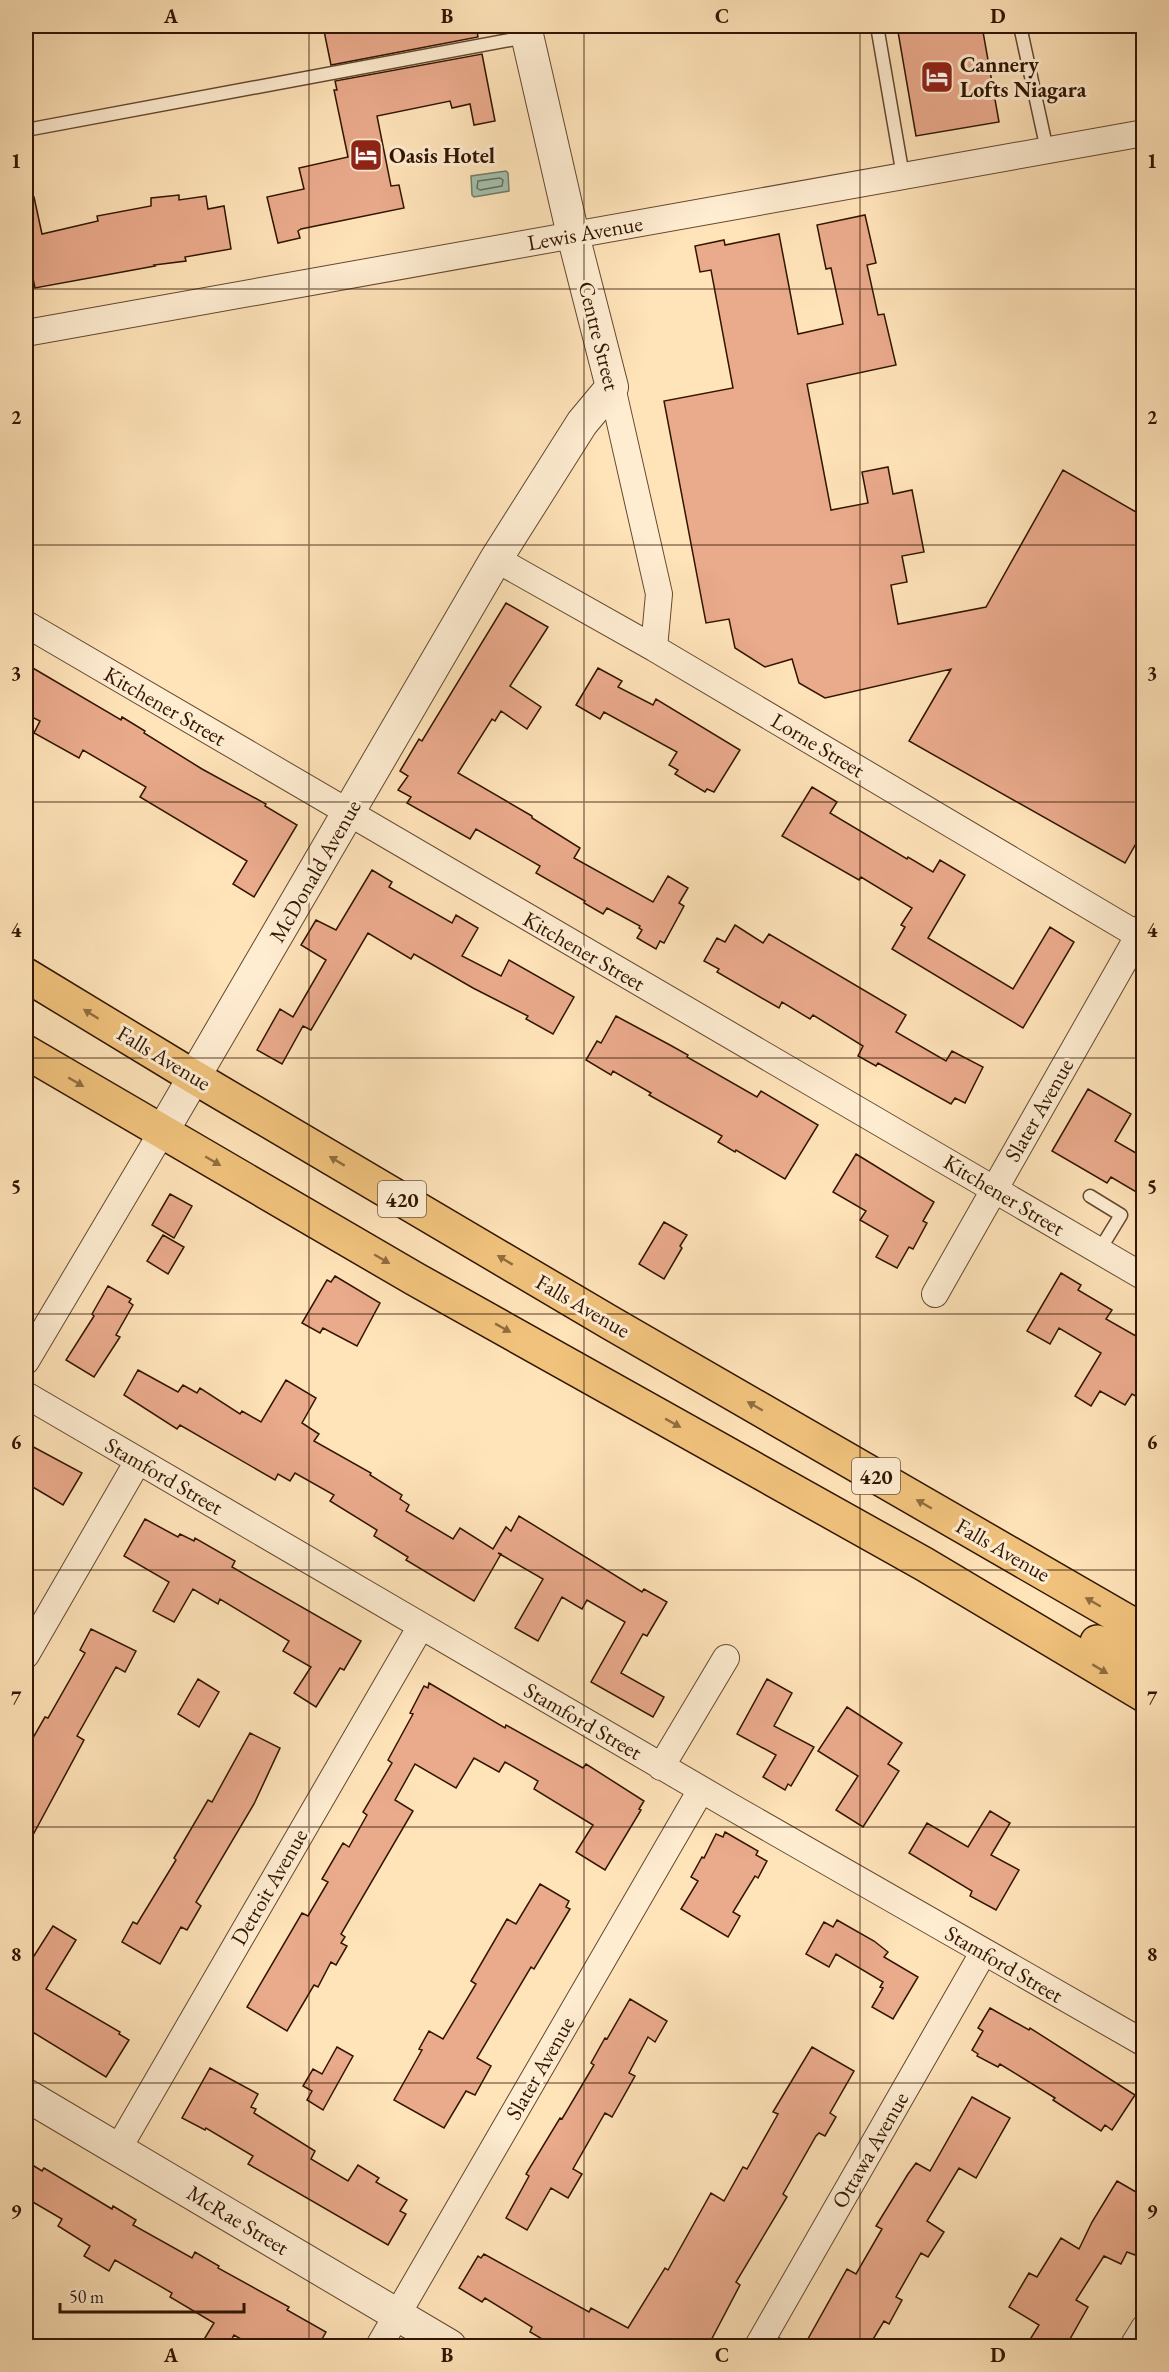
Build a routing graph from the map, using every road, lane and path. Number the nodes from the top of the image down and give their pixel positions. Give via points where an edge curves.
1 (877, 26) edge
2 (1020, 26) edge
3 (526, 31) edge
4 (26, 130) edge
5 (1143, 133) edge
6 (1047, 150) junction
7 (903, 176) junction
8 (573, 235) junction
9 (26, 333) edge
10 (612, 387) junction
11 (496, 559) junction
12 (26, 624) edge
13 (654, 648) junction
14 (348, 814) junction
15 (1141, 931) edge
16 (26, 975) edge
17 (26, 1052) edge
18 (194, 1077) junction
19 (162, 1132) junction
20 (994, 1189) junction
21 (1090, 1196) dead end
22 (1099, 1251) junction
23 (1143, 1277) edge
24 (935, 1294) dead end
25 (26, 1361) edge
26 (26, 1395) edge
27 (138, 1461) junction
28 (753, 1467) junction
29 (421, 1626) junction
30 (1143, 1631) edge
31 (26, 1655) edge
32 (726, 1658) dead end
33 (1143, 1668) edge
34 (1143, 1695) edge
35 (662, 1767) junction
36 (701, 1790) junction
37 (983, 1953) junction
38 (1143, 2043) edge
39 (26, 2095) edge
40 (118, 2149) junction
41 (398, 2314) junction
42 (1143, 2328) edge
43 (767, 2343) edge
44 (379, 2346) edge
45 (450, 2346) edge
46 (1132, 2346) edge

1 - 7 lane
2 - 6 lane
3 - 4 lane
3 - 8 street, Centre Street
5 - 6 street, Lewis Avenue
6 - 7 street, Lewis Avenue
7 - 8 street, Lewis Avenue
8 - 9 street, Lewis Avenue
8 - 10 street, Centre Street
10 - 11 street, McDonald Avenue via 582,423
10 - 13 street, Centre Street via 659,594
11 - 13 street, Lorne Street
11 - 14 street, McDonald Avenue
12 - 14 street, Kitchener Street
13 - 15 street, Lorne Street
14 - 18 street, McDonald Avenue
14 - 20 street, Kitchener Street
15 - 20 street, Slater Avenue
18 -> 16 highway, Falls Avenue / 420
17 -> 19 highway, 420
18 - 19 street, McDonald Avenue
30 -> 18 highway, Falls Avenue / 420
19 - 25 street, McDonald Avenue
19 -> 28 highway, 420
20 - 22 street, Kitchener Street
20 - 24 street, Slater Avenue
21 - 22 lane via 1121,1215
22 - 23 street, Kitchener Street
26 - 27 street, Stamford Street
27 - 29 street, Stamford Street
27 - 31 street
28 - 33 highway via 972,1571
28 -> 34 highway, 420
29 - 35 street, Stamford Street
29 - 40 street, Detroit Avenue
32 - 35 street
35 - 36 street, Stamford Street
36 - 37 street, Stamford Street
36 - 41 street, Slater Avenue
37 - 38 street, Stamford Street
37 - 43 street, Ottawa Avenue
39 - 40 street, McRae Street
40 - 41 street, McRae Street
41 - 44 street, Slater Avenue
41 - 45 street, McRae Street
42 - 46 street

